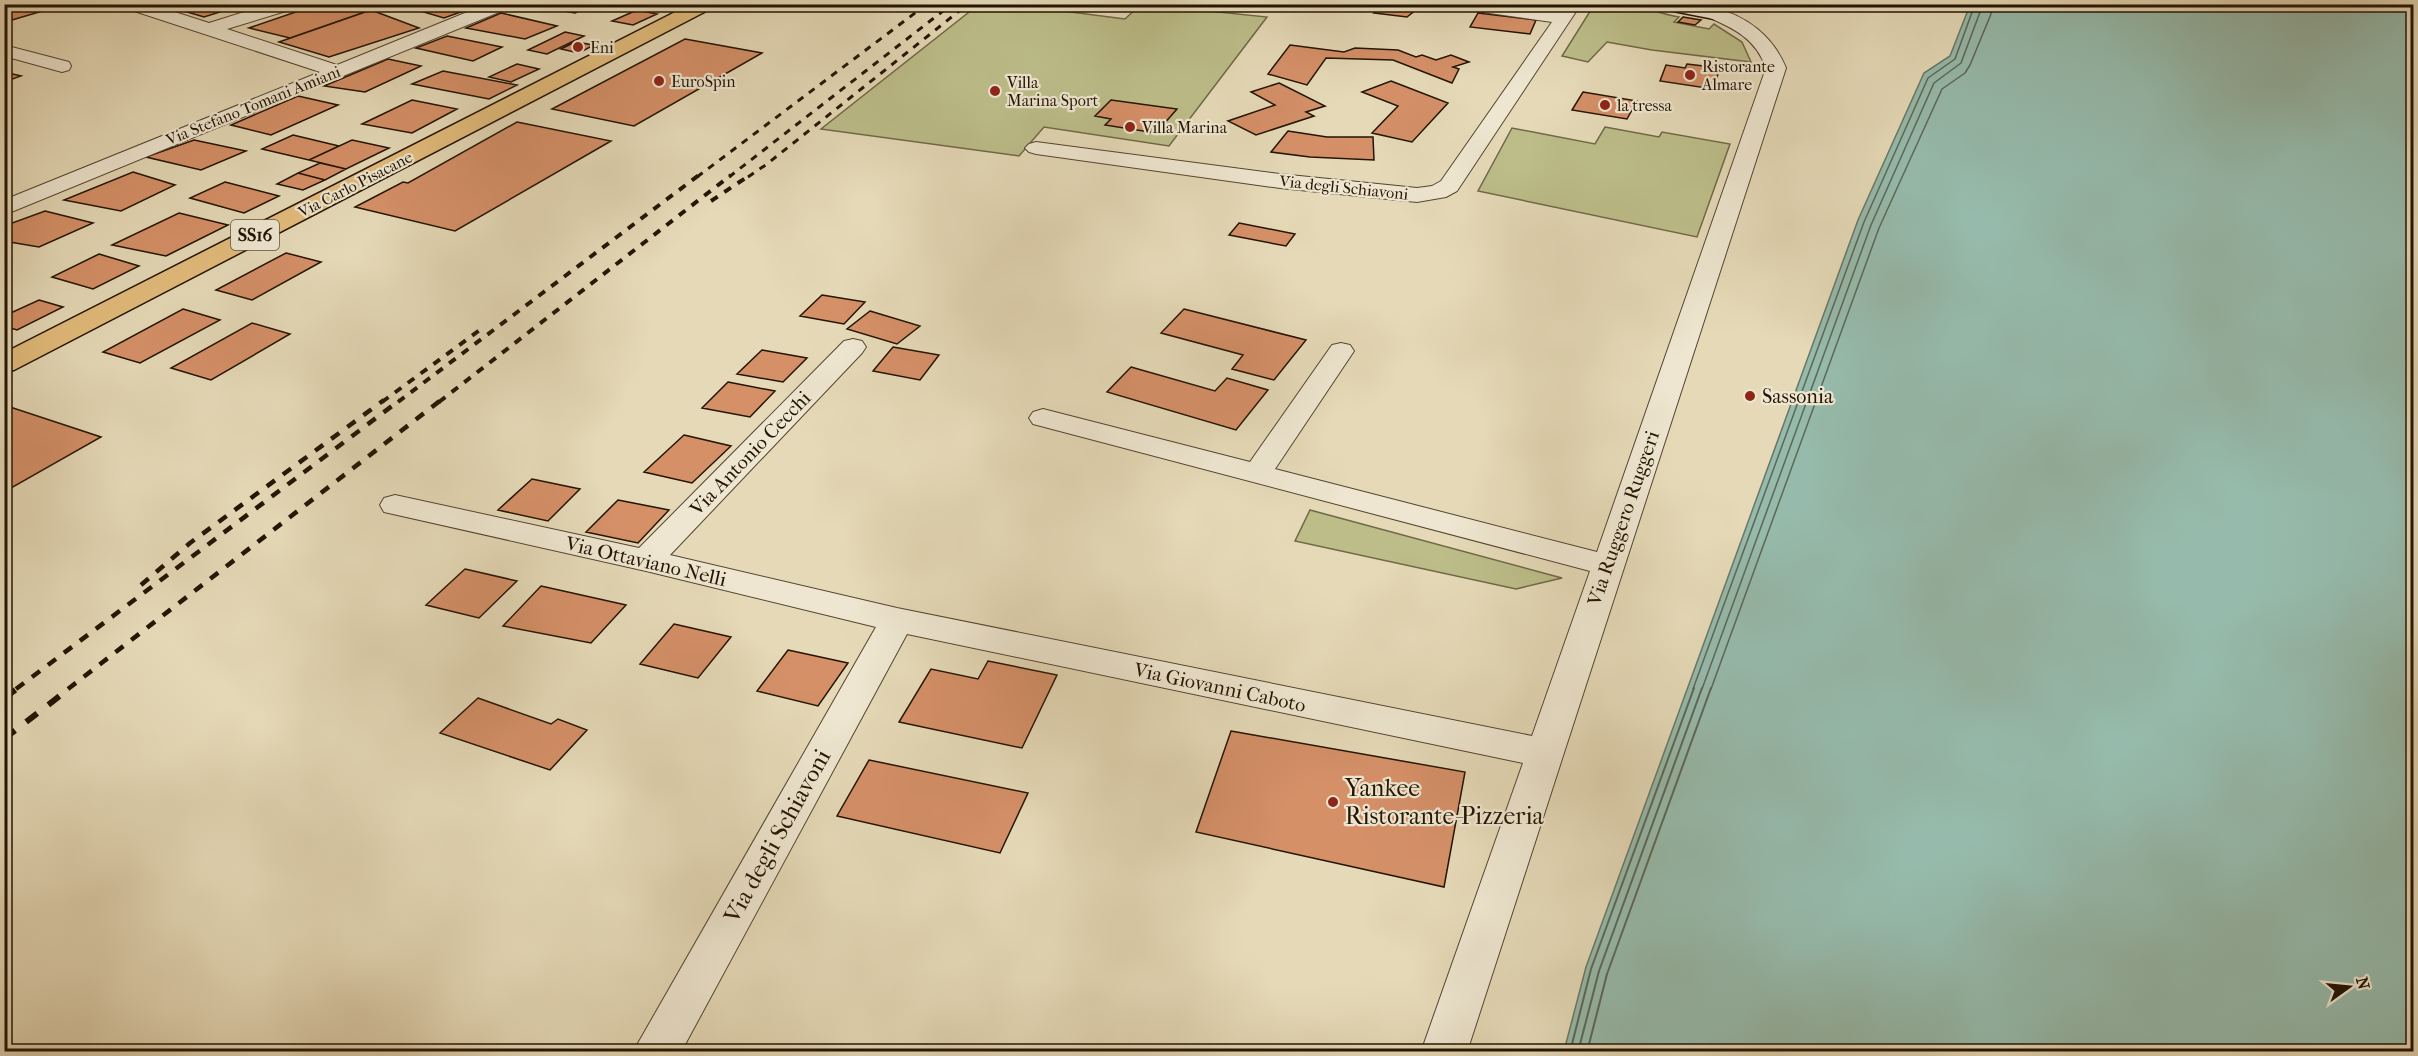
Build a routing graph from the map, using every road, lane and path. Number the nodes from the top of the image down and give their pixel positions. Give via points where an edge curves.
1 (131, 4) edge
2 (290, 4) edge
3 (503, 4) edge
4 (706, 4) edge
5 (1461, 4) edge
6 (1662, 4) edge
7 (1716, 9) edge
8 (1568, 11) edge
9 (209, 29) junction
10 (4, 50) edge
11 (62, 66) dead end
12 (337, 71) junction
13 (1036, 148) dead end
14 (4, 208) edge
15 (853, 347) dead end
16 (1341, 351) dead end
17 (4, 364) edge
18 (1043, 418) dead end
19 (1257, 474) junction
20 (395, 505) dead end
21 (646, 560) junction
22 (1607, 565) junction
23 (897, 620) junction
24 (1543, 753) junction
25 (656, 1052) edge
26 (1444, 1052) edge

1 - 9 street
2 - 9 street
3 - 12 street, Via Stefano Tomani Amiani
4 - 17 main road, Via Carlo Pisacane / SS16
5 - 8 street, Via degli Schiavoni
6 - 7 street
7 - 22 street, Via Ruggero Ruggeri via 1765,43 1776,68
8 - 13 street, Via degli Schiavoni via 1449,186 1434,193 1417,195 1292,182
9 - 12 street
10 - 11 street
12 - 14 street, Via Stefano Tomani Amiani
15 - 21 street, Via Antonio Cecchi
16 - 19 street
18 - 19 street
19 - 22 street
20 - 21 street, Via Ottaviano Nelli
21 - 23 street, Via Ottaviano Nelli
22 - 24 street, Via Ruggero Ruggeri
23 - 24 street, Via Giovanni Caboto
23 - 25 street, Via degli Schiavoni
24 - 26 street, Via Ruggero Ruggeri

